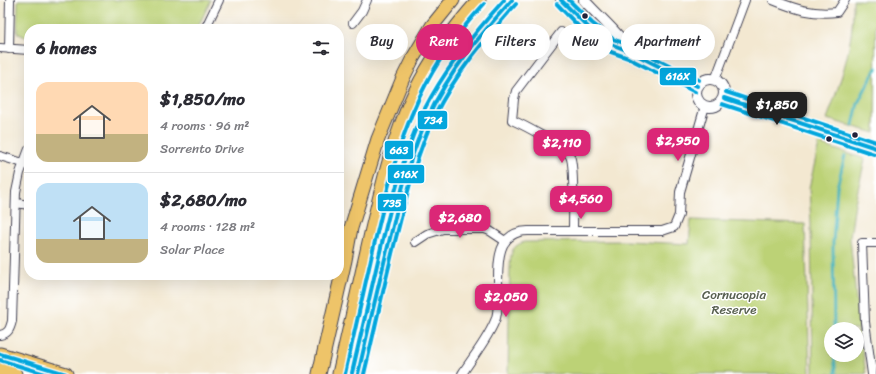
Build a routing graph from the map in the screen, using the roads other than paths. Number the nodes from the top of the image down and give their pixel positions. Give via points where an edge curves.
1 (10, 0) edge
2 (219, 0) edge
3 (367, 0) edge
4 (453, 0) edge
5 (479, 0) edge
6 (561, 0) edge
7 (584, 0) edge
8 (745, 0) edge
9 (773, 0) edge
10 (845, 0) edge
11 (353, 23) dead end
12 (207, 24) edge
13 (558, 36) edge
14 (621, 37) edge
15 (0, 48) edge
16 (9, 49) junction
17 (24, 50) edge
18 (621, 50) edge
19 (645, 60) edge
20 (715, 80) junction
21 (697, 86) junction
22 (724, 98) junction
23 (705, 106) junction
24 (876, 148) edge
25 (0, 156) edge
26 (23, 163) joint
27 (16, 203) junction
28 (24, 204) edge
29 (572, 230) junction
30 (415, 242) dead end
31 (504, 242) junction
32 (876, 243) edge
33 (344, 264) edge
34 (340, 280) edge
35 (3, 334) edge
36 (0, 354) edge
37 (0, 370) edge
38 (15, 374) edge
39 (66, 374) edge
40 (319, 374) edge
41 (340, 374) edge
42 (462, 374) edge
43 (872, 374) edge

1 - 16 street
2 - 12 street
3 - 11 street
4 - 33 main road via 432,26 403,78 378,139 351,228
5 - 41 main road via 427,68 398,131 380,195
6 - 18 street via 594,33
7 - 14 street
8 - 20 street
9 - 10 street via 811,12 825,13 837,12
13 - 29 street via 516,91 512,120 532,129 569,154 573,166
15 - 16 street
16 - 17 street
19 - 21 street
20 - 21 street via 705,79
20 - 22 street via 723,88
21 - 23 street via 696,97
22 - 23 street via 715,107
22 - 24 street
23 - 29 street via 680,192 679,215 674,227 662,231
25 - 26 street
26 - 27 street
27 - 28 street
27 - 35 street via 12,322
29 - 31 street via 522,231 511,234
30 - 31 street via 427,234 443,229 485,229
31 - 42 street via 499,256 495,320
32 - 43 street via 862,243 865,322
34 - 40 main road
36 - 39 main road
37 - 38 main road

